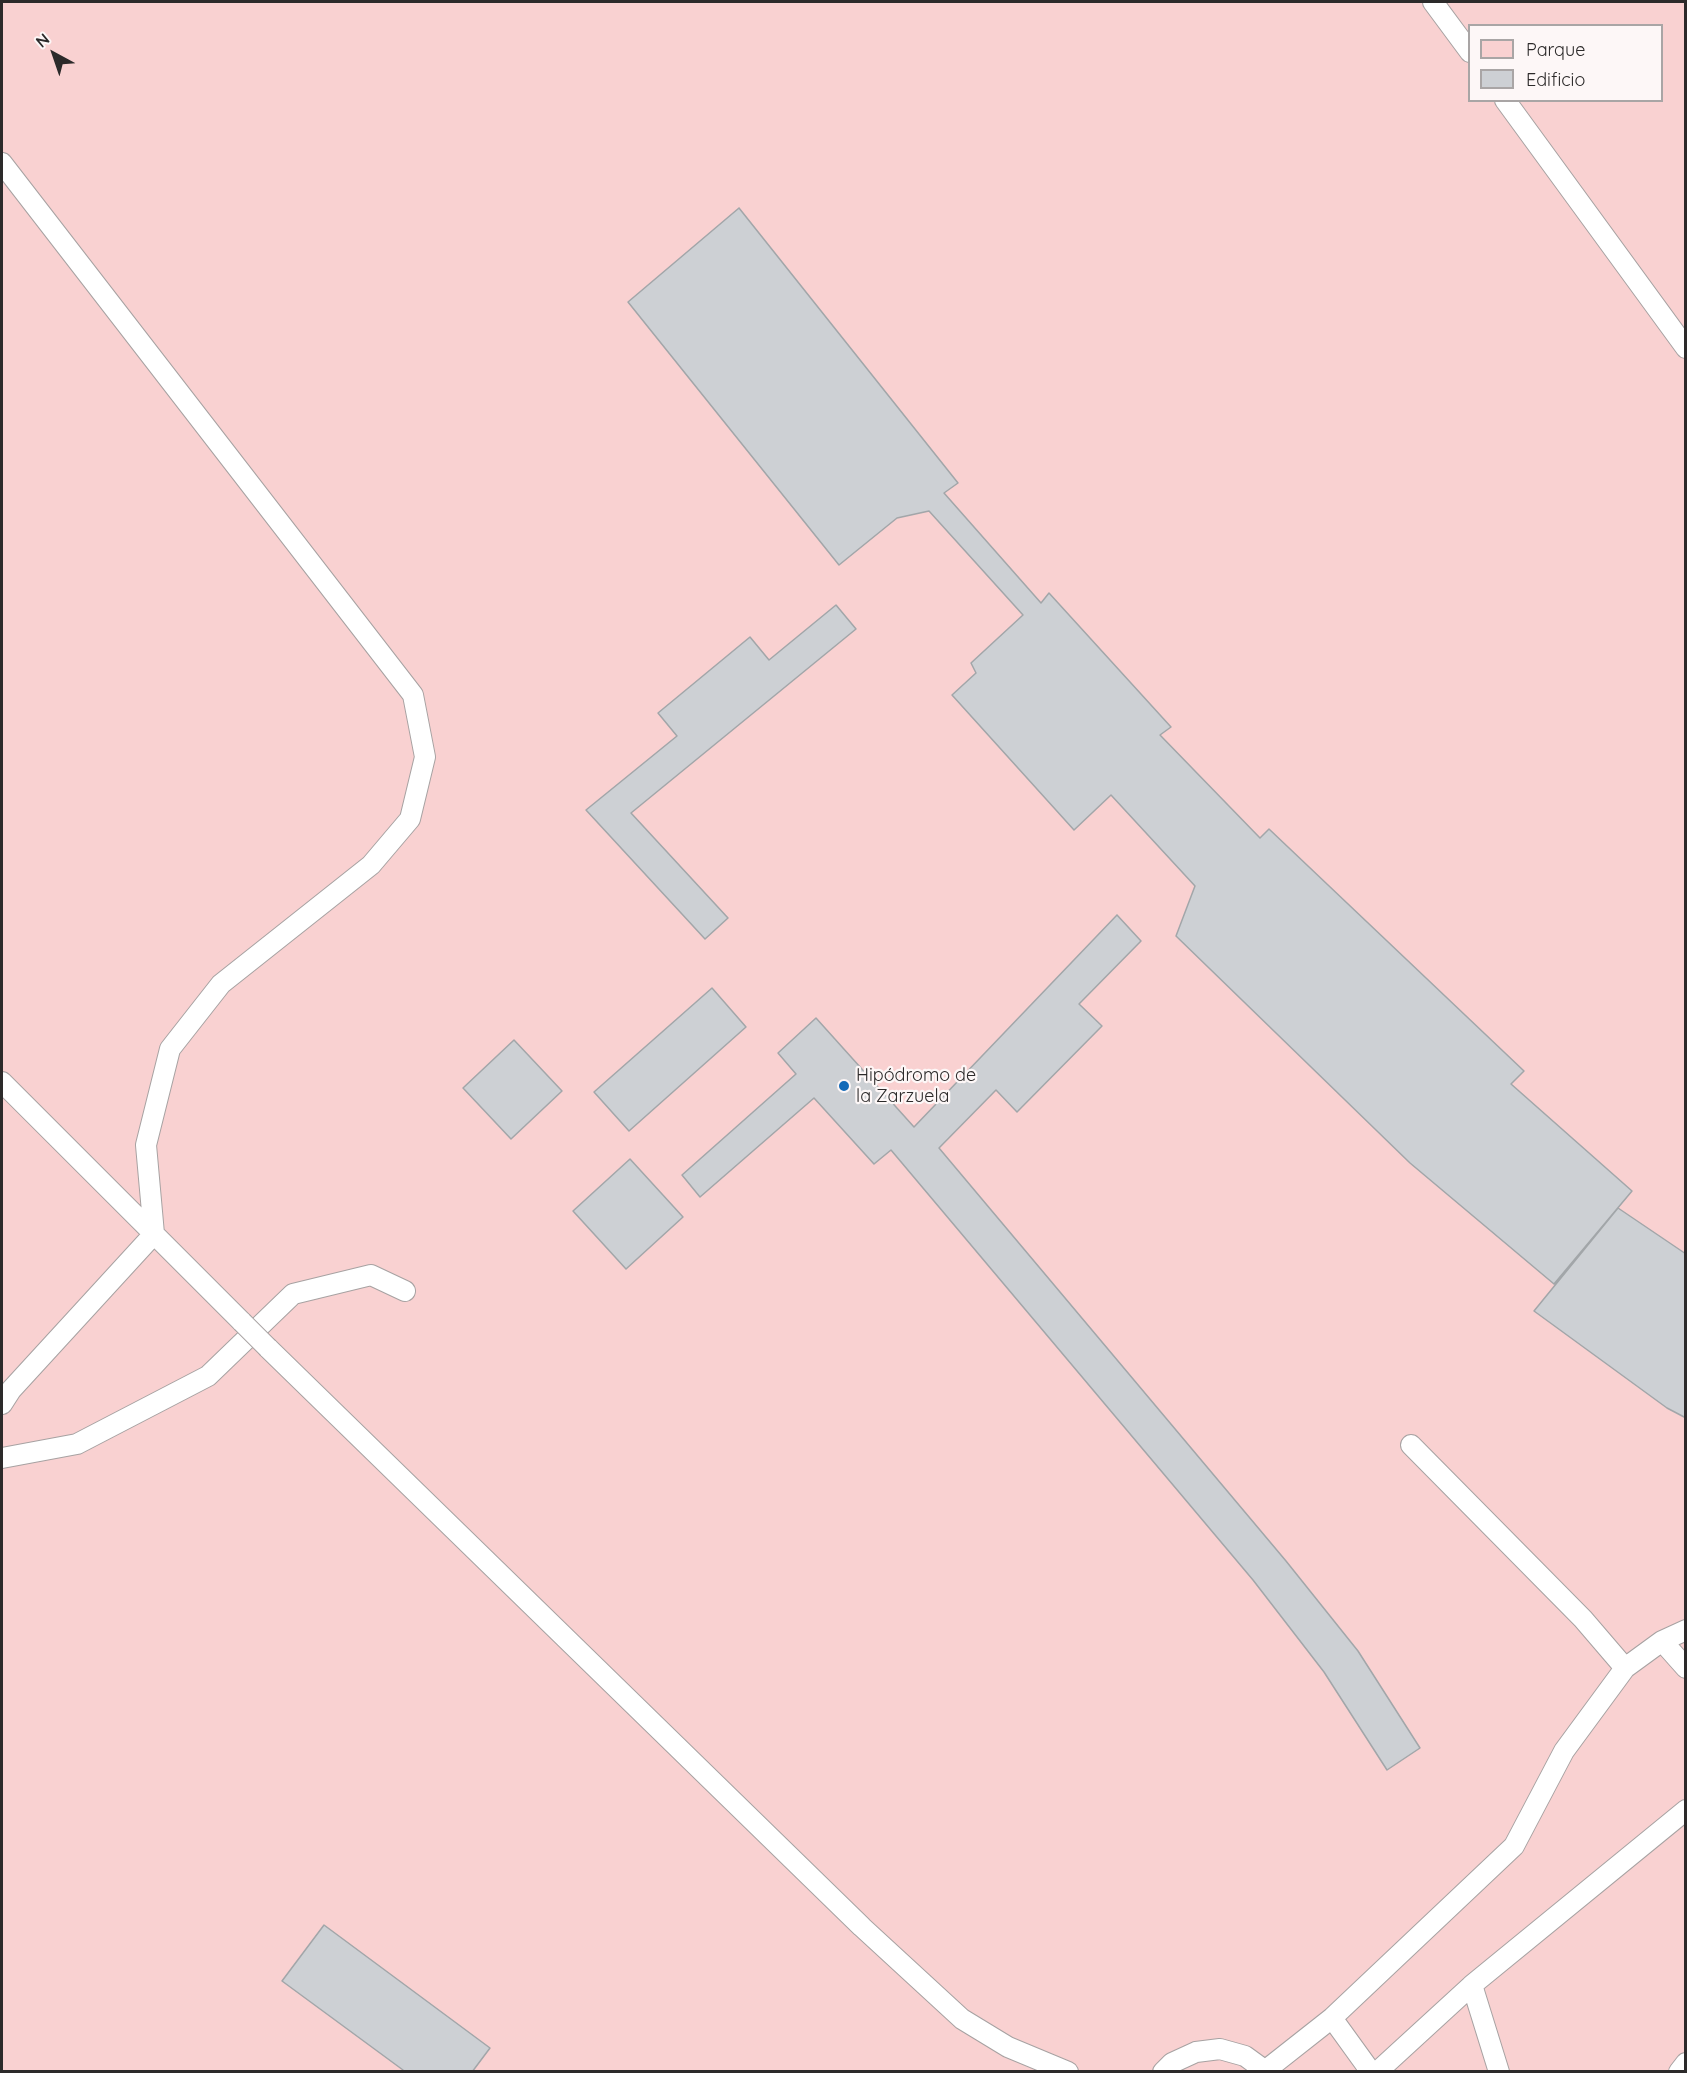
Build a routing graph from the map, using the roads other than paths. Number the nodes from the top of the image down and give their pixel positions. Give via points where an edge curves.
1 (1433, 2) edge
2 (1468, 48) edge
3 (1506, 102) edge
4 (2, 163) edge
5 (1686, 348) edge
6 (2, 1082) edge
7 (154, 1234) junction
8 (405, 1291) dead end
9 (2, 1404) edge
10 (1412, 1445) dead end
11 (2, 1458) edge
12 (1686, 1630) edge
13 (1662, 1641) junction
14 (1625, 1668) junction
15 (1686, 1668) edge
16 (1686, 1810) edge
17 (1472, 1985) junction
18 (1332, 2018) junction
19 (1686, 2063) edge
20 (1266, 2071) edge
21 (1068, 2072) edge
22 (1163, 2072) edge
23 (1371, 2072) edge
24 (1377, 2072) edge
25 (1500, 2072) edge
26 (1679, 2072) edge

1 - 2 lane
3 - 5 lane
4 - 7 lane via 413,695 425,757 410,819 371,865 220,984 170,1048 146,1145
6 - 7 lane
7 - 9 lane
7 - 21 lane, bridge via 845,1911 962,2019 1008,2047
8 - 11 lane via 371,1275 293,1294 208,1376 77,1444
10 - 14 lane
12 - 13 lane
13 - 14 lane
13 - 15 lane
14 - 18 lane via 1564,1751 1514,1846
16 - 17 lane
17 - 24 lane
17 - 25 lane
18 - 20 lane
18 - 23 lane
19 - 26 lane
20 - 22 lane via 1245,2056 1220,2049 1196,2052 1173,2062

